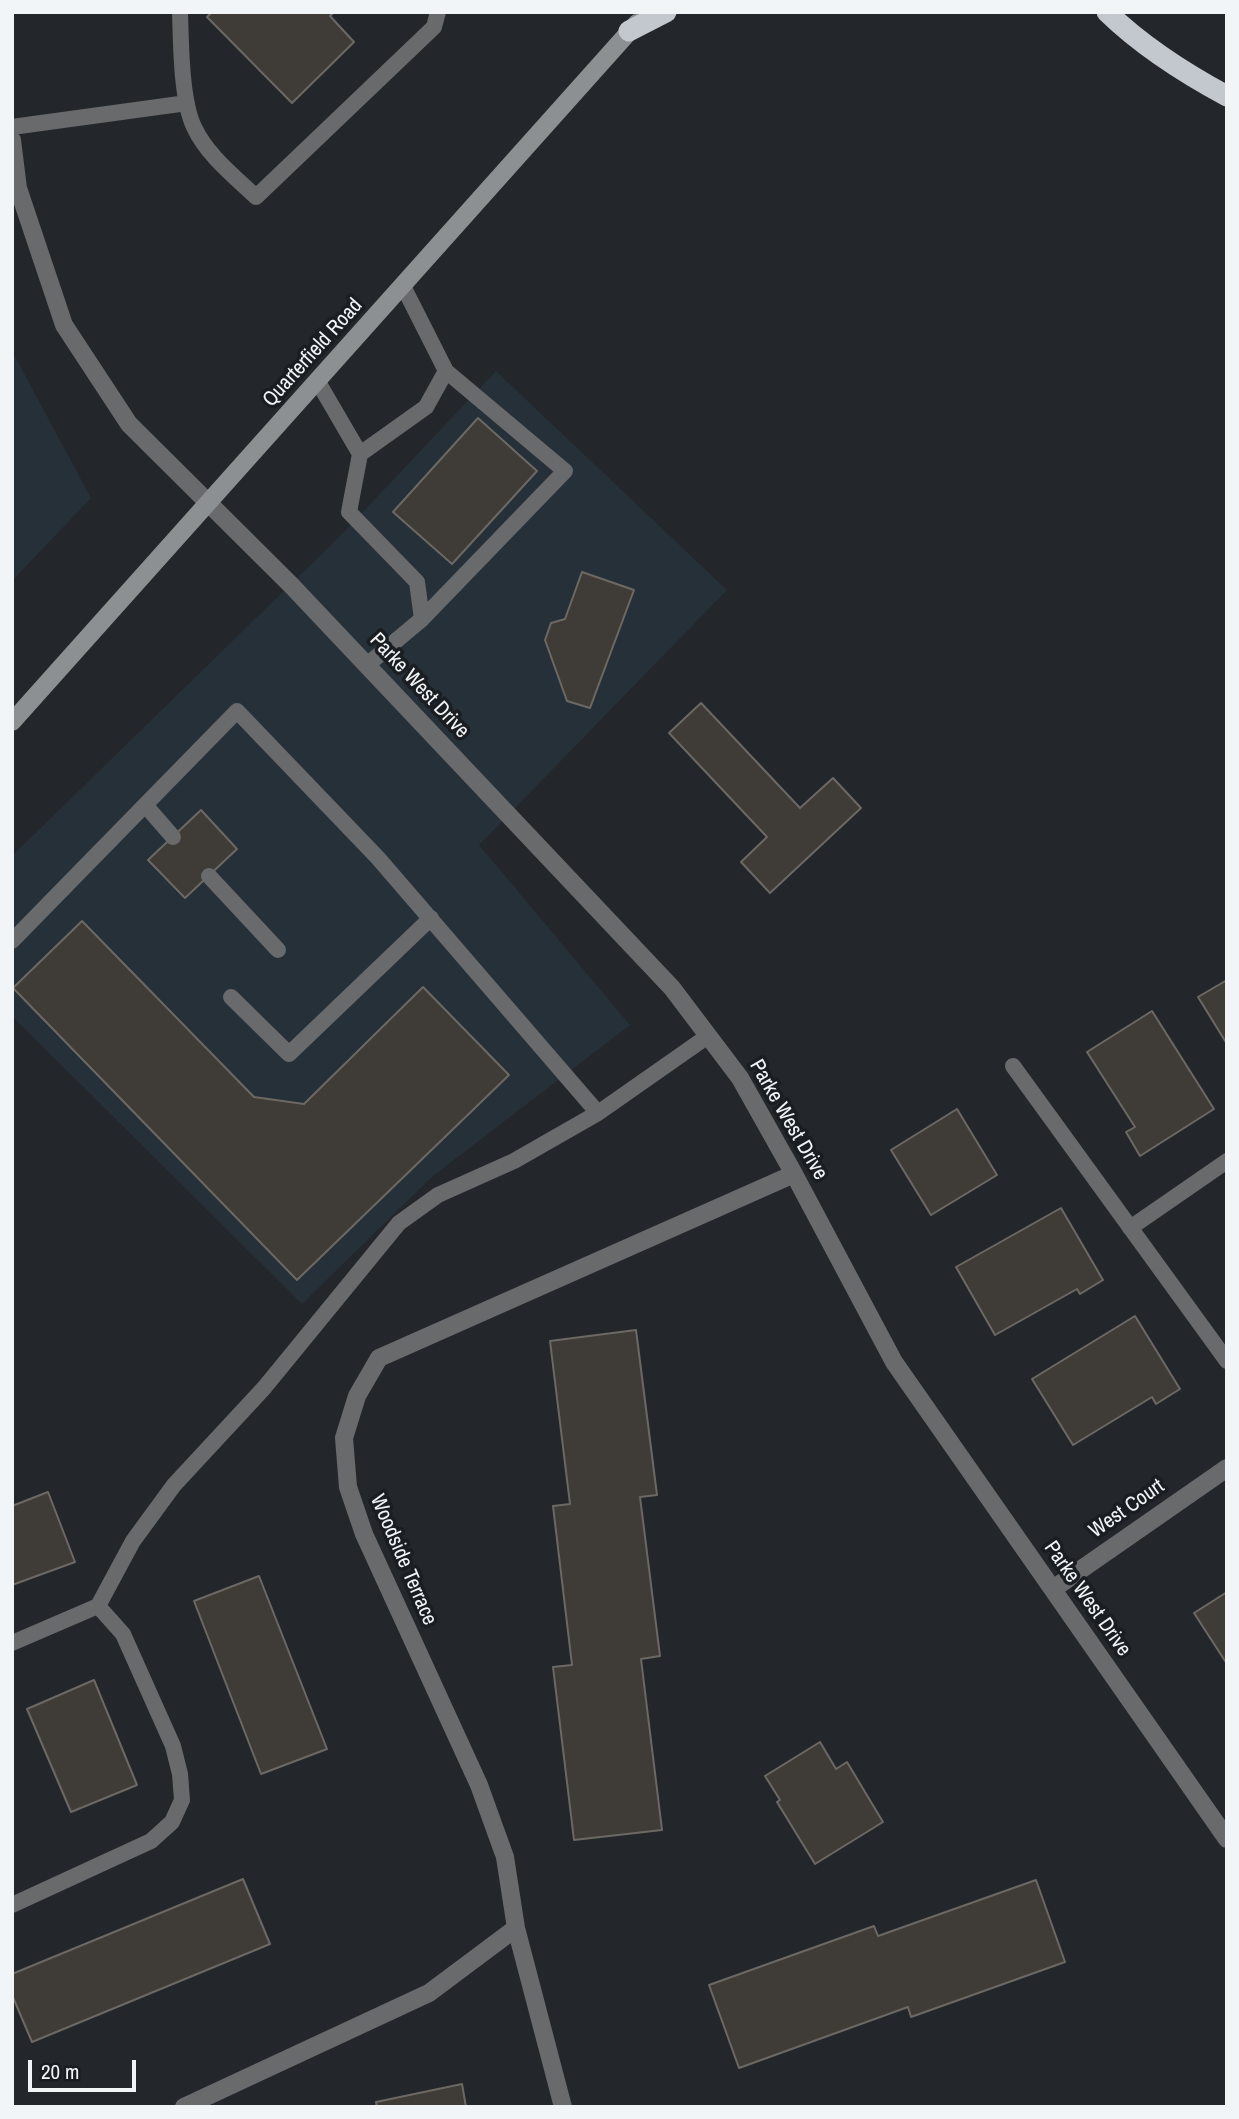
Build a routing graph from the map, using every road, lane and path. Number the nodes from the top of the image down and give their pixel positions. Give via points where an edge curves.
1 (180, 12) edge
2 (438, 12) edge
3 (646, 12) edge
4 (666, 12) edge
5 (1107, 12) edge
6 (629, 31) junction
7 (1227, 96) edge
8 (187, 103) junction
9 (12, 127) edge
10 (12, 140) edge
11 (403, 286) junction
12 (446, 371) junction
13 (318, 382) junction
14 (360, 454) junction
15 (209, 503) junction
16 (422, 620) junction
17 (367, 665) junction
18 (12, 722) edge
19 (146, 806) junction
20 (173, 837) dead end
21 (209, 876) dead end
22 (431, 918) junction
23 (12, 941) edge
24 (278, 950) dead end
25 (231, 997) dead end
26 (708, 1036) junction
27 (1013, 1066) dead end
28 (598, 1113) junction
29 (1227, 1161) edge
30 (794, 1174) junction
31 (1130, 1228) junction
32 (1227, 1361) edge
33 (1227, 1468) edge
34 (1053, 1589) junction
35 (99, 1606) junction
36 (12, 1643) edge
37 (1227, 1839) edge
38 (12, 1905) edge
39 (516, 1928) junction
40 (184, 2107) edge
41 (562, 2107) edge

1 - 8 lane
2 - 8 lane via 434,27 256,197 205,144 193,126
3 - 6 main road, Quarterfield Road
4 - 6 highway
5 - 7 highway via 1202,83
6 - 11 main road, Quarterfield Road
8 - 9 lane
10 - 15 street, Parke West Drive via 18,188 64,326 129,424
11 - 12 lane
11 - 13 main road, Quarterfield Road
12 - 14 lane via 426,407
12 - 16 lane via 565,471
13 - 14 lane
13 - 15 main road, Quarterfield Road
14 - 16 lane via 349,512 417,582
15 - 17 street, Parke West Drive
15 - 18 main road, Quarterfield Road
16 - 17 lane
17 - 26 street, Parke West Drive via 663,978
19 - 20 lane
19 - 22 lane via 237,711
19 - 23 lane
21 - 24 lane
22 - 25 lane via 289,1054
22 - 28 lane
26 - 28 lane
26 - 30 street, Parke West Drive via 740,1078
27 - 31 lane
28 - 35 lane via 514,1161 438,1195 399,1223 264,1388 174,1485 133,1541
29 - 31 lane
30 - 34 street, Parke West Drive via 894,1362
30 - 39 street, Woodside Terrace via 379,1358 357,1396 344,1437 348,1487 364,1534 479,1785 505,1857
31 - 32 lane
33 - 34 street, West Court
34 - 37 street, Parke West Drive
35 - 36 lane
35 - 38 lane via 123,1634 173,1746 182,1800 172,1822 151,1841
39 - 40 street via 429,1993
39 - 41 street, Woodside Terrace

